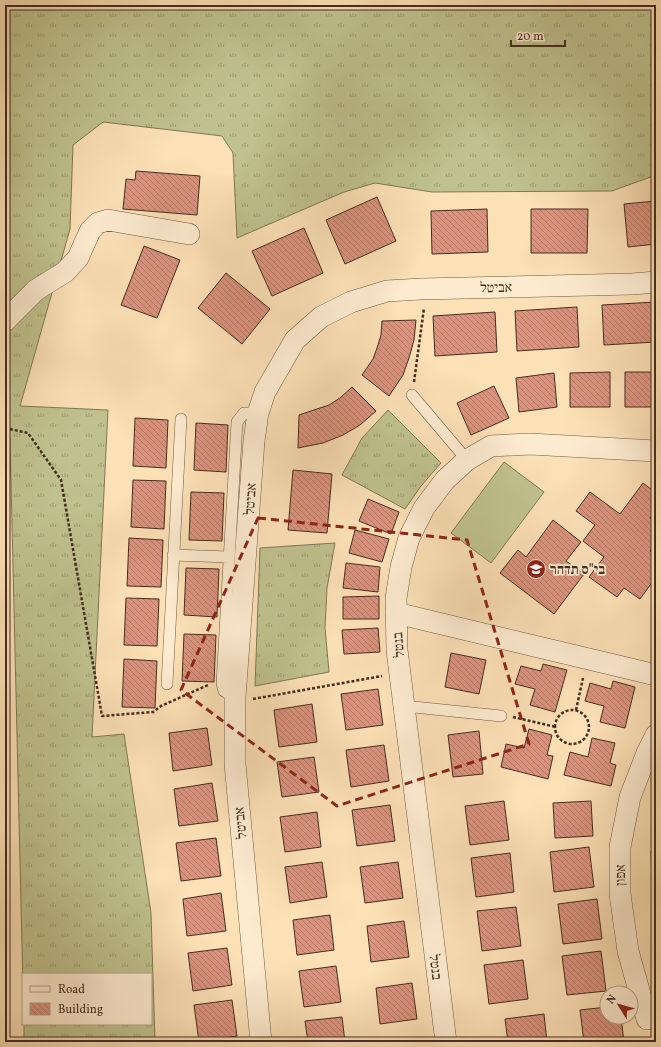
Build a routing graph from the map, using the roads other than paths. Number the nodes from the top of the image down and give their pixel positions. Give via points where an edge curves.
1 (190, 234) dead end
2 (656, 282) edge
3 (5, 321) edge
4 (412, 395) road end
5 (258, 414) junction
6 (181, 419) dead end
7 (656, 451) edge
8 (466, 460) junction
9 (173, 555) junction
10 (229, 558) junction
11 (396, 613) junction
12 (656, 675) edge
13 (167, 684) dead end
14 (231, 697) junction
15 (404, 706) junction
16 (501, 716) road end
17 (656, 735) edge
18 (647, 1019) dead end
19 (261, 1042) edge
20 (446, 1042) edge

1 - 3 street via 108,220 98,223 90,231 78,258 65,272 36,290
2 - 5 street, אביטל via 427,288 387,291 351,302 321,317 295,340 265,392
4 - 8 lane
5 - 10 lane via 244,413 237,422
5 - 14 street, אביטל
6 - 9 lane
7 - 8 street, בנטל via 530,444 491,446
8 - 11 street, בנטל via 445,480 424,508 409,538 401,567
9 - 10 lane
9 - 13 lane
10 - 14 lane via 222,684
11 - 12 street
11 - 15 street, בנטל via 397,650
14 - 19 street, אביטל
15 - 16 lane
15 - 20 street, בנטל
17 - 18 street, אפון via 630,797 620,848 620,894 628,951

